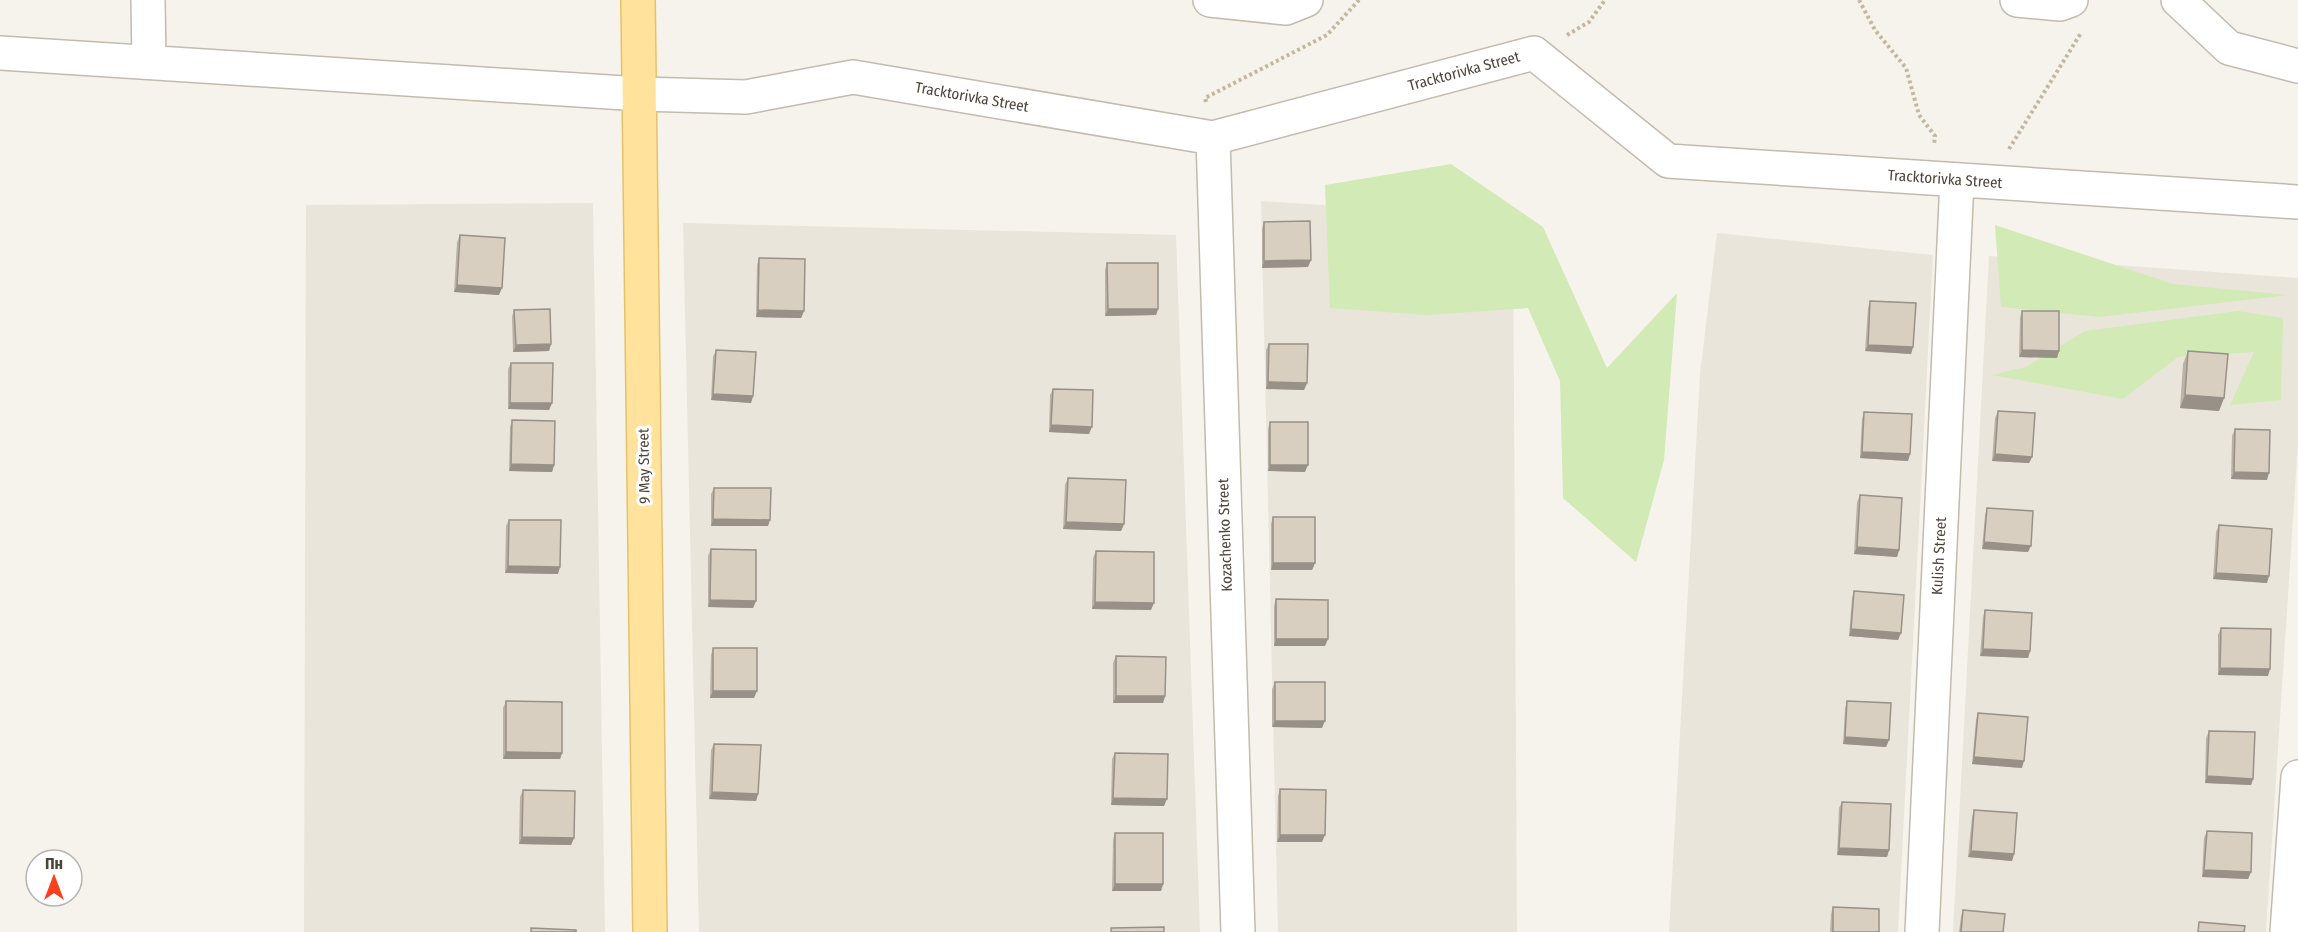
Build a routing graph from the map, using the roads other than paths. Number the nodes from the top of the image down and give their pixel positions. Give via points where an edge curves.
1 (148, 0) edge
2 (638, 0) edge
3 (1210, 0) edge
4 (1306, 0) edge
5 (2017, 0) edge
6 (2071, 0) edge
7 (2178, 0) edge
8 (0, 52) edge
9 (149, 62) junction
10 (2298, 66) edge
11 (640, 94) junction
12 (1213, 138) junction
13 (1958, 180) junction
14 (2298, 202) edge
15 (2298, 777) edge
16 (650, 932) edge
17 (1238, 932) edge
18 (1922, 932) edge
19 (2287, 932) edge

1 - 9 street
2 - 11 main road, 9 May Street
3 - 4 street via 1286,8
5 - 6 street via 2060,4
7 - 10 street via 2229,48
8 - 9 street, Tracktorivka Street
9 - 11 street, Tracktorivka Street
11 - 12 street, Tracktorivka Street via 746,96 853,77
11 - 16 main road, 9 May Street
12 - 13 street, Tracktorivka Street via 1534,53 1668,161
12 - 17 street, Kozachenko Street
13 - 14 street, Tracktorivka Street
13 - 18 street, Kulish Street
15 - 19 street

